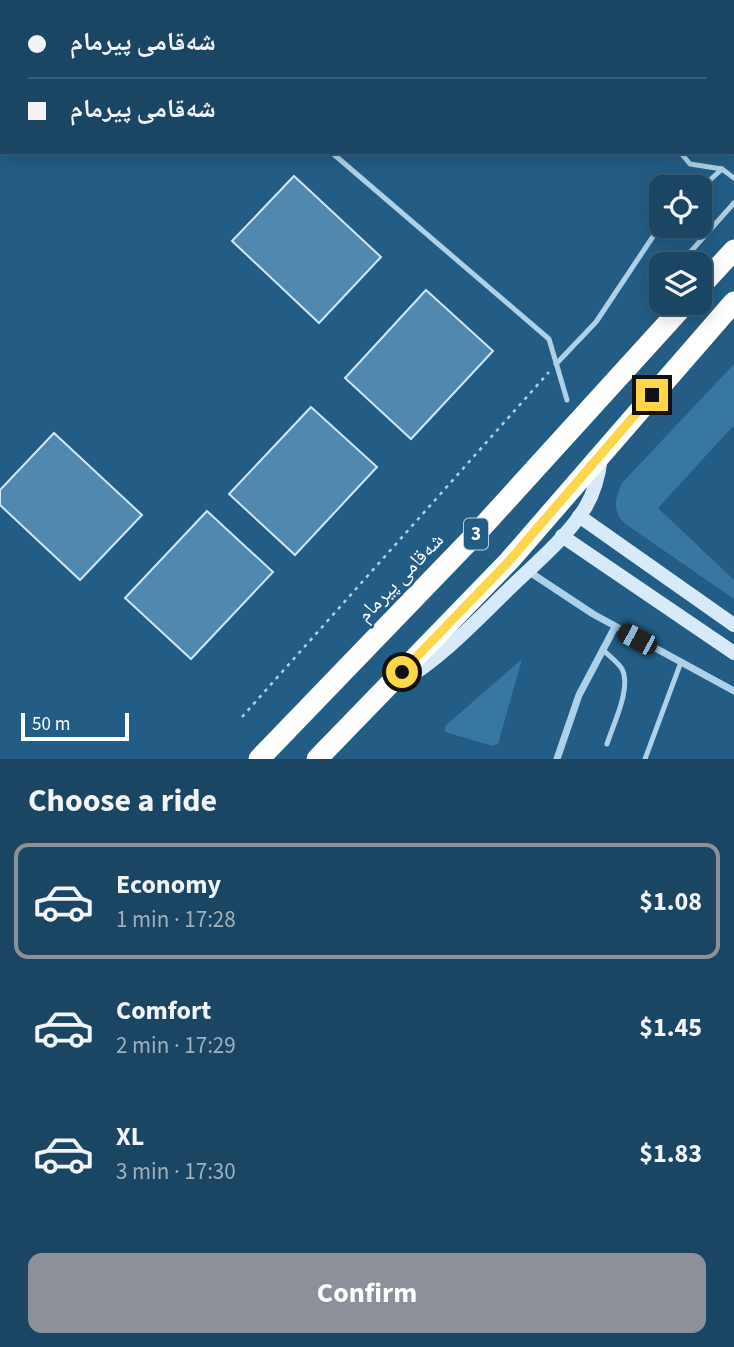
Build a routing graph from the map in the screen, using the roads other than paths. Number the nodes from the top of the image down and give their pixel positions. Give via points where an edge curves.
1 (333, 154) edge
2 (682, 154) edge
3 (722, 169) junction
4 (712, 178) edge
5 (734, 178) edge
6 (734, 203) edge
7 (652, 238) edge
8 (734, 250) edge
9 (690, 252) edge
10 (712, 274) edge
11 (734, 302) edge
12 (675, 315) edge
13 (556, 363) junction
14 (567, 400) dead end
15 (601, 454) junction
16 (579, 516) junction
17 (562, 536) junction
18 (528, 571) junction
19 (734, 625) edge
20 (615, 627) junction
21 (602, 649) junction
22 (734, 653) edge
23 (681, 662) junction
24 (384, 690) junction
25 (734, 691) edge
26 (607, 744) dead end
27 (259, 759) edge
28 (317, 759) edge
29 (557, 759) edge
30 (645, 759) edge

1 - 13 lane via 549,339
2 - 3 lane via 690,164
3 - 4 lane
3 - 5 lane
6 - 9 lane
7 - 13 lane via 597,322
8 - 10 highway
11 - 15 highway, 3
12 - 27 highway, شەقامی پیرمام / 3 via 475,535
13 - 14 lane
15 - 16 street via 597,481
15 - 24 highway, 3 via 509,561
16 - 17 street
16 - 19 street
17 - 18 street
17 - 22 street
18 - 20 street
18 - 24 street via 447,649
20 - 21 street
20 - 23 street
21 - 26 lane via 624,676 623,695
21 - 29 street via 579,695
23 - 25 street
23 - 30 lane
24 - 28 highway, 3

